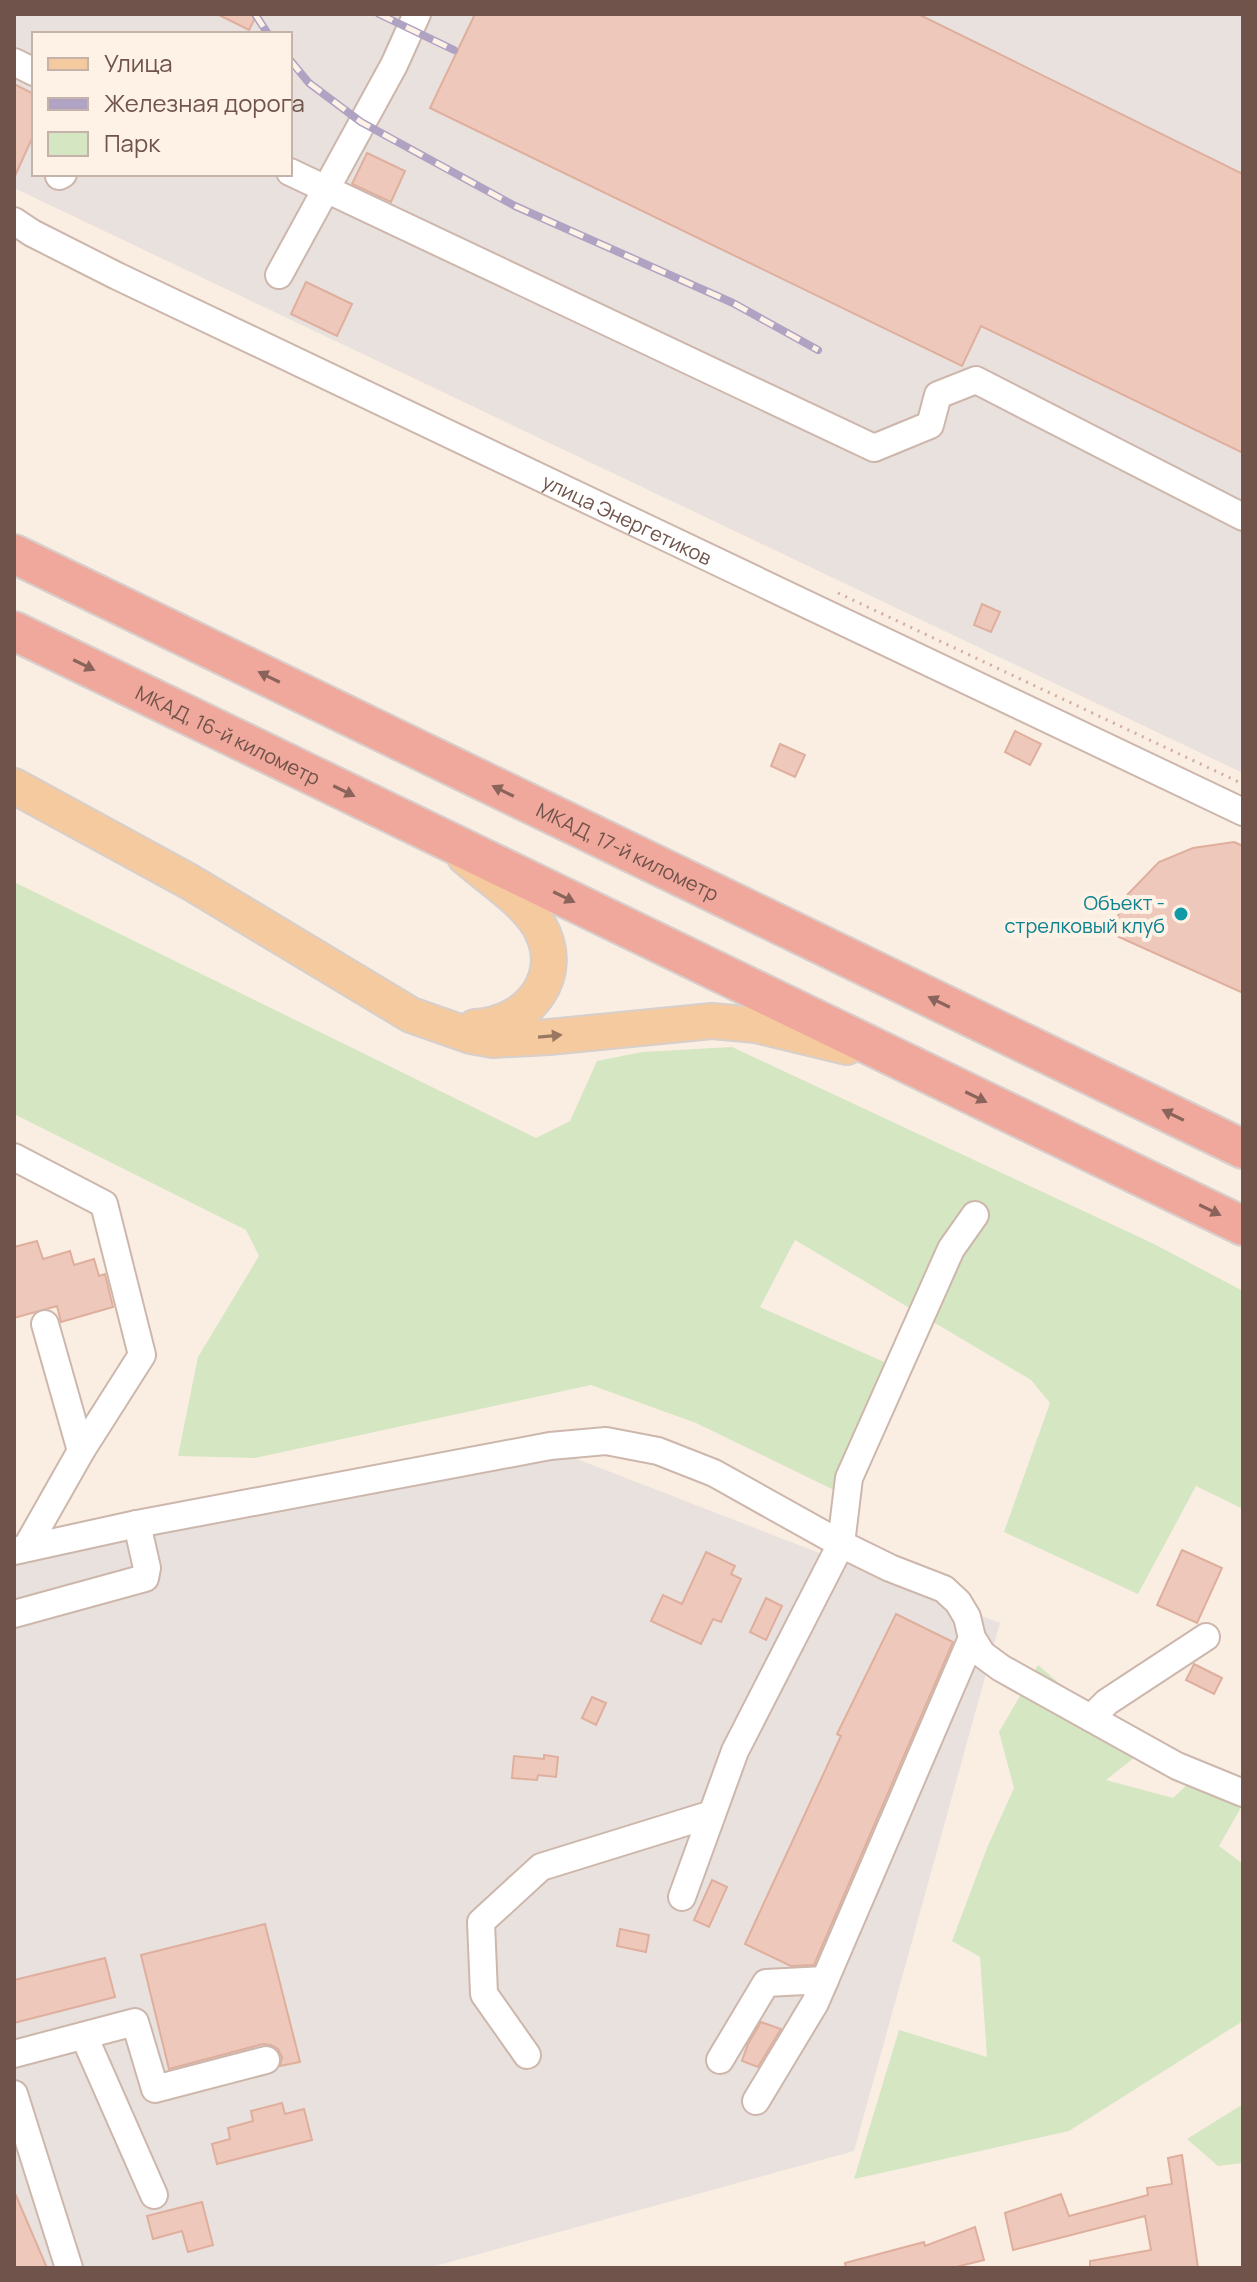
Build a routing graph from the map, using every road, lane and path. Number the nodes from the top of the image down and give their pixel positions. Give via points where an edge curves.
1 (417, 14) edge
2 (14, 62) edge
3 (32, 71) edge
4 (292, 173) edge
5 (324, 189) junction
6 (14, 221) edge
7 (279, 275) dead end
8 (1243, 517) edge
9 (14, 554) edge
10 (14, 631) edge
11 (14, 786) edge
12 (1243, 812) edge
13 (444, 839) junction
14 (446, 1027) junction
15 (906, 1063) junction
16 (1243, 1149) edge
17 (14, 1157) edge
18 (975, 1215) dead end
19 (1243, 1226) edge
20 (45, 1324) dead end
21 (81, 1451) junction
22 (137, 1524) junction
23 (841, 1544) junction
24 (20, 1550) edge
25 (14, 1614) edge
26 (1206, 1637) dead end
27 (972, 1638) junction
28 (1091, 1718) junction
29 (1243, 1793) edge
30 (712, 1814) junction
31 (682, 1897) dead end
32 (825, 1980) junction
33 (84, 2036) junction
34 (14, 2054) edge
35 (527, 2055) dead end
36 (266, 2060) dead end
37 (720, 2060) dead end
38 (14, 2094) edge
39 (756, 2101) dead end
40 (154, 2195) dead end
41 (69, 2268) edge

1 - 5 street
2 - 3 street
4 - 5 street
5 - 7 street
5 - 8 street via 874,448 930,425 938,395 976,380
6 - 12 street, улица Энергетиков via 117,276
16 -> 9 highway, МКАД, 17-й километр
10 -> 13 highway, МКАД, 16-й километр
11 - 14 main road via 190,882 411,1015
13 - 14 main road via 527,910 546,941 548,962 534,1003 519,1014 480,1027
13 -> 15 highway
14 -> 15 main road via 493,1040 712,1021 804,1035
15 -> 19 highway
17 - 21 street via 104,1204 142,1355
18 - 23 street via 951,1249 849,1478
20 - 21 street
21 - 24 street
22 - 23 street via 550,1446 606,1441 658,1451 714,1473
22 - 24 street
22 - 25 street via 145,1578
23 - 27 street via 944,1589 967,1617
23 - 30 street via 735,1751
26 - 28 street
27 - 28 street via 1001,1668
27 - 32 street
28 - 29 street via 1177,1766
30 - 31 street
30 - 35 street via 541,1867 481,1922 484,1994
32 - 37 street via 766,1983
32 - 39 street
33 - 34 street
33 - 36 street via 135,2022 155,2089
33 - 40 street
38 - 41 street

